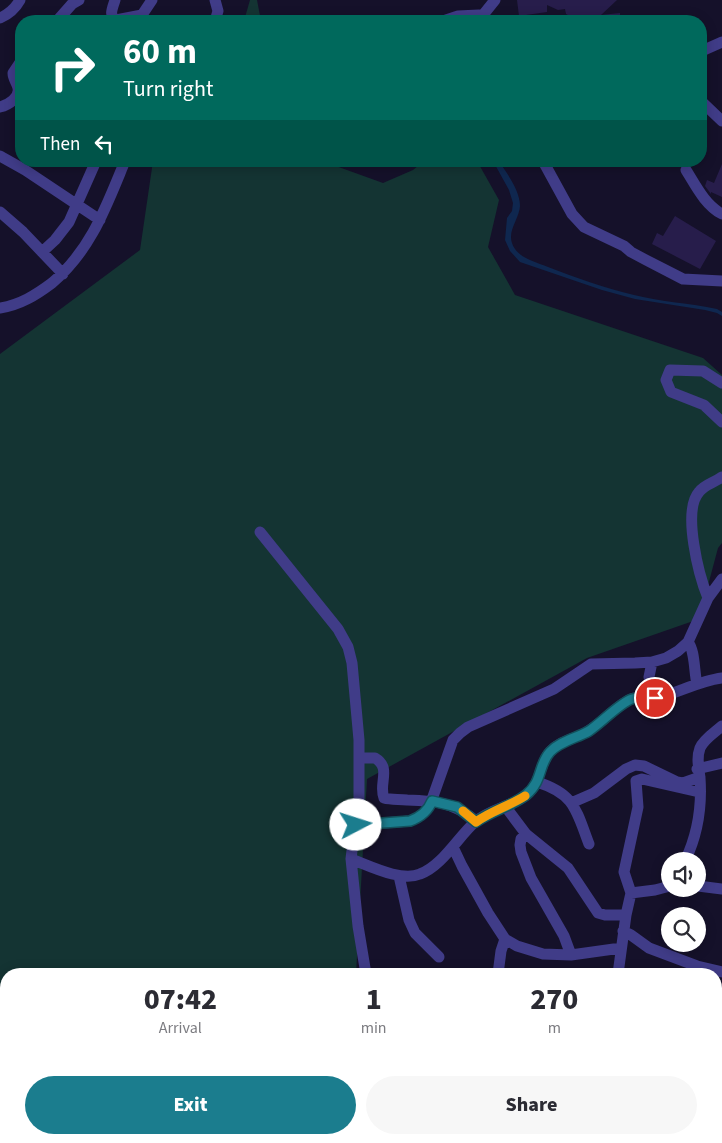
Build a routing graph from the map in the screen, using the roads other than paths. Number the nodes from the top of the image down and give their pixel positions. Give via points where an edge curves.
1 (20, 0) edge
2 (79, 0) edge
3 (115, 0) edge
4 (152, 0) edge
5 (215, 0) edge
6 (483, 13) edge
7 (62, 15) edge
8 (111, 15) edge
9 (142, 15) edge
10 (217, 15) edge
11 (466, 15) edge
12 (0, 18) edge
13 (722, 42) edge
14 (707, 49) edge
15 (15, 98) edge
16 (0, 106) edge
17 (707, 106) edge
18 (722, 121) edge
19 (0, 156) edge
20 (15, 164) edge
21 (20, 167) edge
22 (93, 167) edge
23 (122, 167) edge
24 (546, 167) edge
25 (686, 170) dead end
26 (77, 206) junction
27 (0, 212) edge
28 (722, 214) edge
29 (100, 220) junction
30 (42, 252) junction
31 (63, 274) junction
32 (722, 281) edge
33 (0, 308) edge
34 (722, 383) edge
35 (722, 422) edge
36 (721, 481) edge
37 (260, 532) dead end
38 (722, 579) edge
39 (708, 598) junction
40 (688, 642) junction
41 (652, 662) junction
42 (722, 678) edge
43 (697, 684) junction
44 (655, 698) junction
45 (722, 726) edge
46 (360, 758) junction
47 (722, 763) edge
48 (698, 773) junction
49 (537, 782) junction
50 (699, 792) junction
51 (432, 801) junction
52 (572, 803) junction
53 (505, 806) junction
54 (476, 822) junction
55 (356, 825) junction
56 (526, 834) junction
57 (589, 844) dead end
58 (453, 847) junction
59 (689, 852) edge
60 (351, 859) junction
61 (399, 876) junction
62 (706, 887) edge
63 (661, 888) edge
64 (722, 889) edge
65 (631, 893) junction
66 (626, 915) junction
67 (623, 931) junction
68 (505, 938) junction
69 (621, 948) junction
70 (571, 955) junction
71 (439, 957) dead end
72 (365, 968) edge
73 (499, 968) edge
74 (619, 968) edge
75 (705, 968) edge

1 - 12 street via 10,13
2 - 7 street
3 - 8 street
4 - 9 street
5 - 10 street
6 - 11 street
13 - 14 street
15 - 16 street via 7,105
17 - 18 street
19 - 20 street
21 - 26 street
22 - 26 street
23 - 29 street
24 - 32 street via 572,214 584,227 683,279
25 - 28 street via 701,194
26 - 29 street
26 - 30 street via 62,232
27 - 30 street
29 - 31 street via 82,251
30 - 31 street
31 - 33 street via 24,302
34 - 35 street via 703,371 670,370 666,380 671,392 704,405
36 - 39 street via 704,486 697,493 692,518 696,563
37 - 46 street via 338,629 348,647
38 - 39 street
39 - 40 street
40 - 41 street via 666,658
40 - 43 street
41 - 44 street via 649,677
41 - 51 street via 591,664 554,690 460,732 453,740
42 - 43 street
43 - 44 street
44 - 49 street via 632,699 588,731 554,748 544,762
45 - 48 street via 701,747
46 - 51 street via 375,758 383,765 384,798
46 - 55 street via 360,801
47 - 48 street
48 - 50 street
48 - 52 street via 683,783 635,765 594,793
49 - 52 street via 554,788
49 - 53 street via 526,795
50 - 59 street via 696,834
50 - 65 street via 642,779 636,782 638,808 624,872
51 - 54 street via 457,807
51 - 55 street via 425,813 410,821
52 - 57 street
53 - 54 street via 487,813
53 - 56 street
54 - 58 street
55 - 60 street
56 - 66 street via 568,868 598,913
56 - 70 street via 521,839 521,852
58 - 61 street via 420,874
58 - 68 street
60 - 61 street
60 - 72 street
61 - 71 street via 408,920
62 - 64 street
63 - 65 street
65 - 66 street
66 - 67 street
67 - 69 street
67 - 75 street via 649,948
68 - 70 street via 531,952
68 - 73 street
69 - 70 street
69 - 74 street

